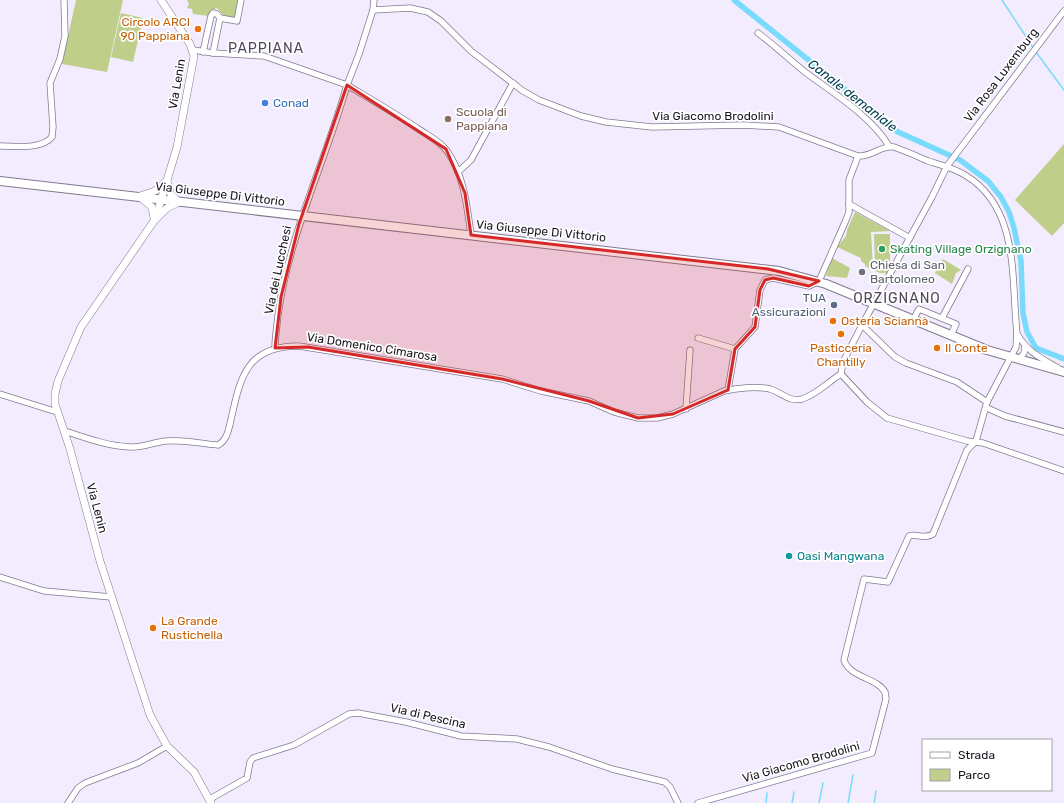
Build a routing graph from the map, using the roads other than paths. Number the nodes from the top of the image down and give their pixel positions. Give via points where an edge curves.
1 (64, 0) edge
2 (161, 0) edge
3 (241, 0) edge
4 (374, 0) edge
5 (373, 10) junction
6 (1064, 11) edge
7 (220, 18) junction
8 (758, 33) dead end
9 (193, 50) junction
10 (203, 52) junction
11 (213, 54) junction
12 (513, 83) junction
13 (347, 85) junction
14 (0, 146) edge
15 (889, 146) junction
16 (858, 156) junction
17 (947, 166) junction
18 (458, 172) junction
19 (167, 180) junction
20 (0, 181) edge
21 (140, 196) junction
22 (162, 200) junction
23 (179, 202) junction
24 (849, 204) junction
25 (302, 216) junction
26 (154, 221) junction
27 (471, 235) junction
28 (910, 238) junction
29 (968, 269) dead end
30 (819, 281) junction
31 (873, 303) junction
32 (942, 318) junction
33 (913, 320) junction
34 (862, 325) junction
35 (1017, 334) junction
36 (952, 336) junction
37 (698, 338) dead end
38 (1025, 347) junction
39 (275, 348) junction
40 (735, 349) junction
41 (690, 350) dead end
42 (1009, 357) junction
43 (1019, 360) junction
44 (1064, 372) edge
45 (841, 374) junction
46 (728, 390) junction
47 (0, 394) edge
48 (987, 405) junction
49 (686, 409) junction
50 (57, 412) junction
51 (65, 431) junction
52 (1064, 432) edge
53 (976, 441) junction
54 (1064, 471) edge
55 (0, 578) edge
56 (111, 597) junction
57 (167, 746) junction
58 (210, 801) edge
59 (68, 803) edge
60 (678, 803) edge
61 (698, 803) edge

1 - 14 street via 65,36 60,59 50,83 52,137 37,144
2 - 9 street, Via Lenin
3 - 7 street via 237,21
4 - 5 street
5 - 12 street, Via Giacomo Brodolini via 410,8 428,12 441,21 471,51
5 - 13 street via 360,54
6 - 17 street, Via Rosa Luxemburg
7 - 10 street via 213,13 211,16
7 - 11 street
8 - 15 street via 857,113
9 - 10 street
9 - 19 street, Via Lenin via 184,113
10 - 11 street
11 - 13 street via 264,56
12 - 16 street, Via Giacomo Brodolini via 538,100 589,119 652,127 779,127
12 - 18 street via 471,160
13 - 18 street via 438,142 446,149
13 - 25 street, Via dei Lucchesi
15 - 16 street via 869,155
15 - 17 street, Via Giacomo Brodolini
16 - 24 street via 849,180
17 - 28 street
17 - 35 street, Via Giacomo Brodolini via 964,174 984,189 1000,212 1010,248
18 - 27 street via 468,206
19 - 21 street via 155,191
19 - 22 street, Via Lenin
19 - 23 street via 169,192
20 - 21 main road, Via Giuseppe Di Vittorio
21 - 22 main road, Via Giuseppe Di Vittorio
21 - 26 street via 152,207
22 - 23 main road, Via Giuseppe Di Vittorio
22 - 26 street, Via Lenin
23 - 25 main road, Via Giuseppe Di Vittorio
23 - 26 street, Via Lenin via 167,208
24 - 28 street
24 - 30 street via 846,220
25 - 27 main road, Via Giuseppe Di Vittorio
25 - 39 street, Via dei Lucchesi via 284,282
26 - 50 street, Via Lenin via 81,327 56,388
27 - 30 main road, Via Giuseppe Di Vittorio via 768,269
28 - 31 street
29 - 32 street
30 - 31 main road, Via Giuseppe Di Vittorio
30 - 40 street via 809,286 773,278 765,280 760,290 755,327
31 - 33 main road, Via Giuseppe Di Vittorio
31 - 34 street
32 - 33 street via 919,309
32 - 36 street via 956,324
33 - 36 main road, Via Giuseppe Di Vittorio
34 - 45 street via 843,362
34 - 48 street via 895,357 957,382
35 - 38 street
35 - 42 street, Via Giacomo Brodolini via 1016,347
36 - 42 main road, Via Giuseppe Di Vittorio
37 - 40 street
38 - 43 street
38 - 44 street
39 - 49 street, Via Domenico Cimarosa via 308,347 502,379 541,391 589,401 614,412 638,418 662,417
39 - 51 street, Via Domenico Cimarosa via 255,360 243,374 228,432 218,445 175,440 129,447 97,442
40 - 46 street
41 - 49 street
42 - 43 main road, Via Giuseppe Di Vittorio
42 - 48 street, Via Giacomo Brodolini
43 - 44 main road, Via Giuseppe Di Vittorio
45 - 46 street, Via Domenico Cimarosa via 810,395 797,400 768,389
45 - 53 street via 867,402 887,418 967,441
46 - 49 street, Via Domenico Cimarosa
47 - 50 street
48 - 52 street via 1005,416
48 - 53 street, Via Giacomo Brodolini
50 - 51 street, Via Lenin
51 - 56 street, Via Lenin
53 - 54 street
53 - 61 street, Via Giacomo Brodolini via 967,450 932,534 924,538 909,536 888,582 864,579 844,660 848,667 885,692 886,699 872,753
55 - 56 street via 44,591
56 - 57 street, Via Lenin via 145,703
57 - 58 street, Via Lenin via 194,772
57 - 59 street via 118,772 85,783 78,788
58 - 60 street, Via di Pescina via 247,778 252,760 294,745 353,713 406,722 461,736 505,737 549,746 612,769 665,782

